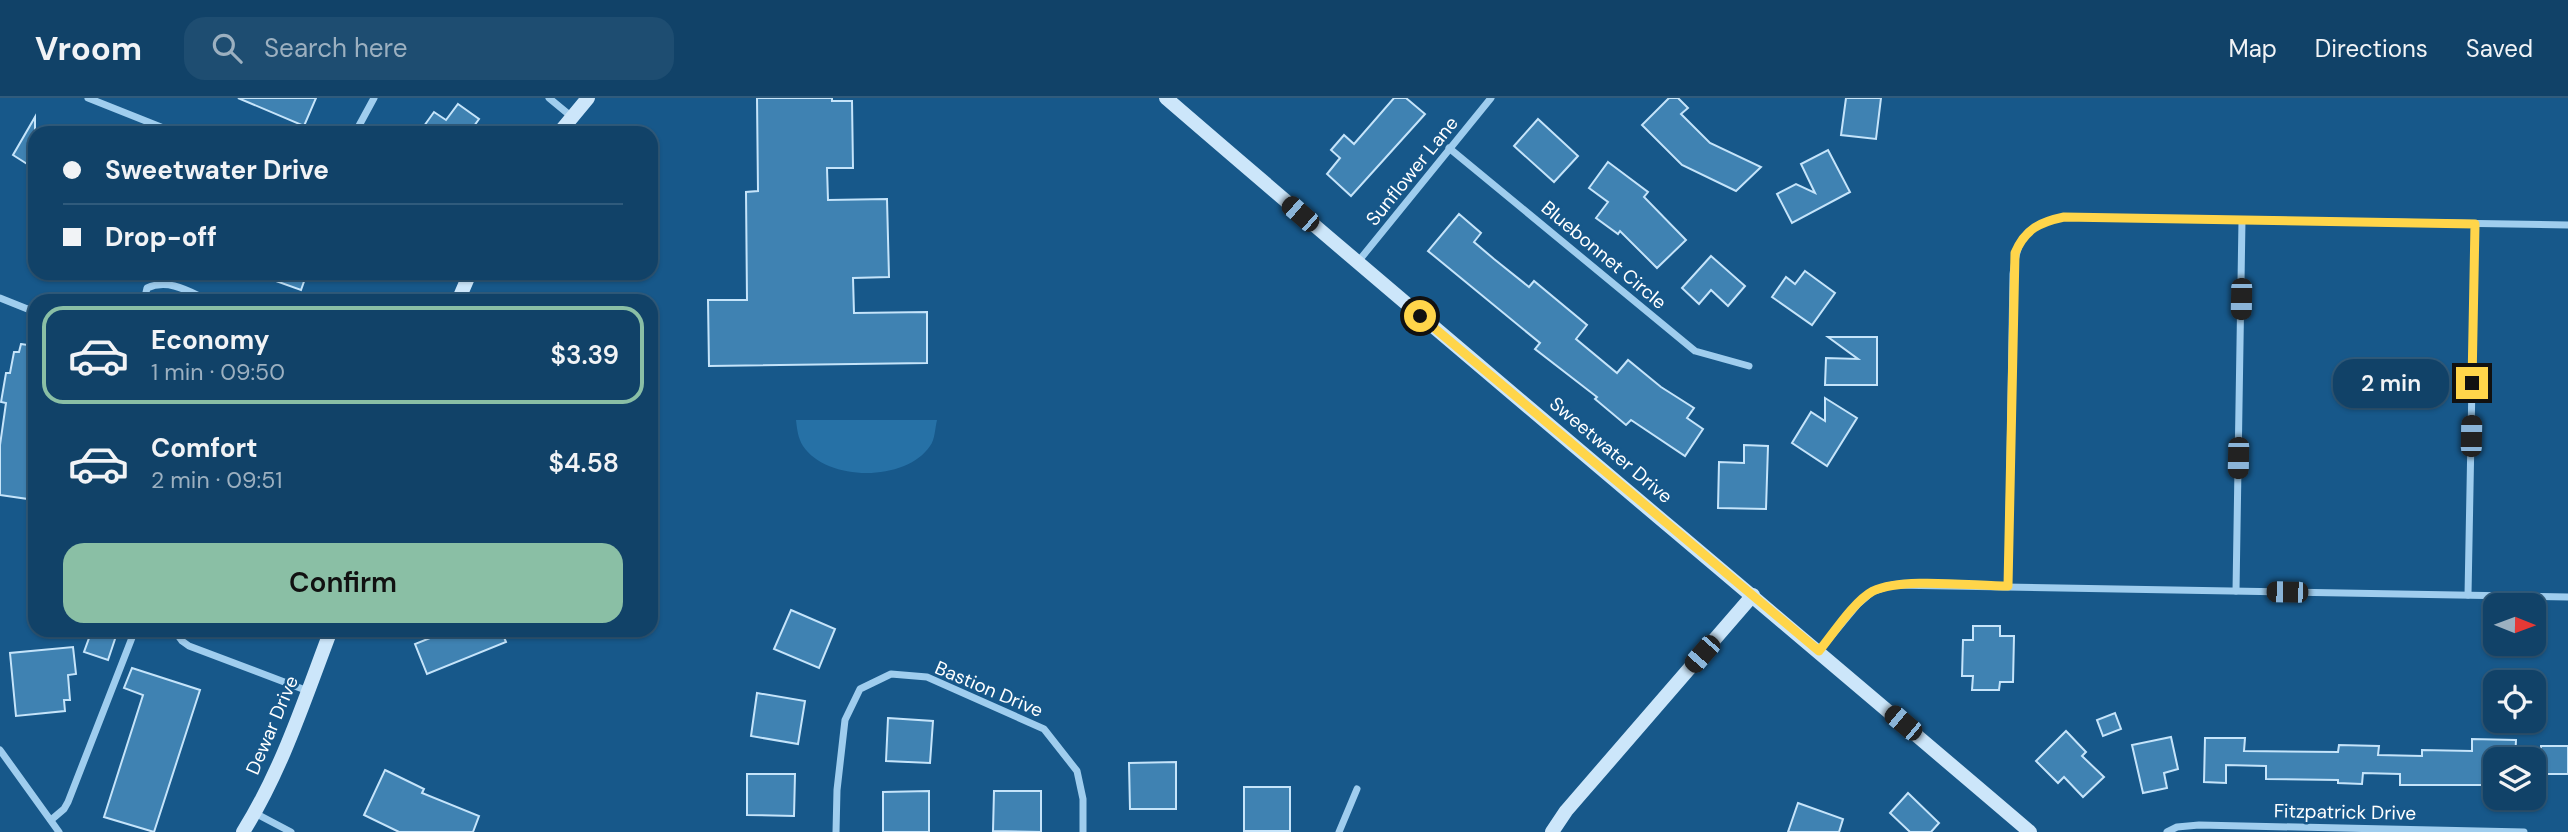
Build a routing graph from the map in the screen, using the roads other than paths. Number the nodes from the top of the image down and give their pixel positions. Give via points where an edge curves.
1 (88, 98) edge
2 (374, 98) edge
3 (549, 98) edge
4 (588, 98) edge
5 (1166, 98) edge
6 (1491, 98) edge
7 (572, 117) junction
8 (158, 126) edge
9 (359, 126) edge
10 (565, 126) edge
11 (1449, 148) junction
12 (2242, 220) junction
13 (2475, 224) junction
14 (2568, 225) edge
15 (1357, 263) junction
16 (146, 294) edge
17 (193, 294) edge
18 (0, 298) edge
19 (28, 309) edge
20 (1749, 366) dead end
21 (2008, 586) junction
22 (2236, 591) junction
23 (1753, 595) junction
24 (2468, 595) junction
25 (2568, 597) edge
26 (132, 637) edge
27 (179, 637) edge
28 (328, 637) edge
29 (1819, 651) junction
30 (308, 691) junction
31 (0, 750) edge
32 (1357, 789) dead end
33 (255, 813) junction
34 (51, 820) junction
35 (2455, 831) edge
36 (59, 832) edge
37 (243, 832) edge
38 (291, 832) edge
39 (836, 832) edge
40 (1083, 832) edge
41 (1339, 832) edge
42 (1552, 832) edge
43 (2030, 832) edge
44 (2167, 832) edge
45 (2524, 832) edge

1 - 8 street
2 - 9 street
3 - 7 street
4 - 7 street
5 - 15 street, Sweetwater Drive
6 - 11 street, Sunflower Lane
7 - 10 street
11 - 15 street, Sunflower Lane
11 - 20 street, Bluebonnet Circle via 1695,351
12 - 13 street
12 - 21 street via 2064,217 2037,225 2020,241 2014,274
12 - 22 street
13 - 14 street
13 - 24 street
15 - 23 street, Sweetwater Drive
16 - 17 street via 147,288 168,284
18 - 19 street
21 - 22 street
21 - 29 street via 1902,585 1872,592
22 - 24 street
23 - 29 street, Sweetwater Drive
23 - 42 street via 1566,810
24 - 25 street
26 - 34 street via 68,802
27 - 30 street via 189,646
28 - 30 street, Dewar Drive
29 - 43 street, Sweetwater Drive
30 - 33 street, Dewar Drive
31 - 34 street
32 - 41 street
33 - 37 street, Dewar Drive
33 - 38 street
34 - 36 street
35 - 44 street, Fitzpatrick Drive via 2199,825
35 - 45 street, Fitzpatrick Drive
39 - 40 street, Bastion Drive via 845,720 860,689 891,674 927,677 1044,729 1077,771

